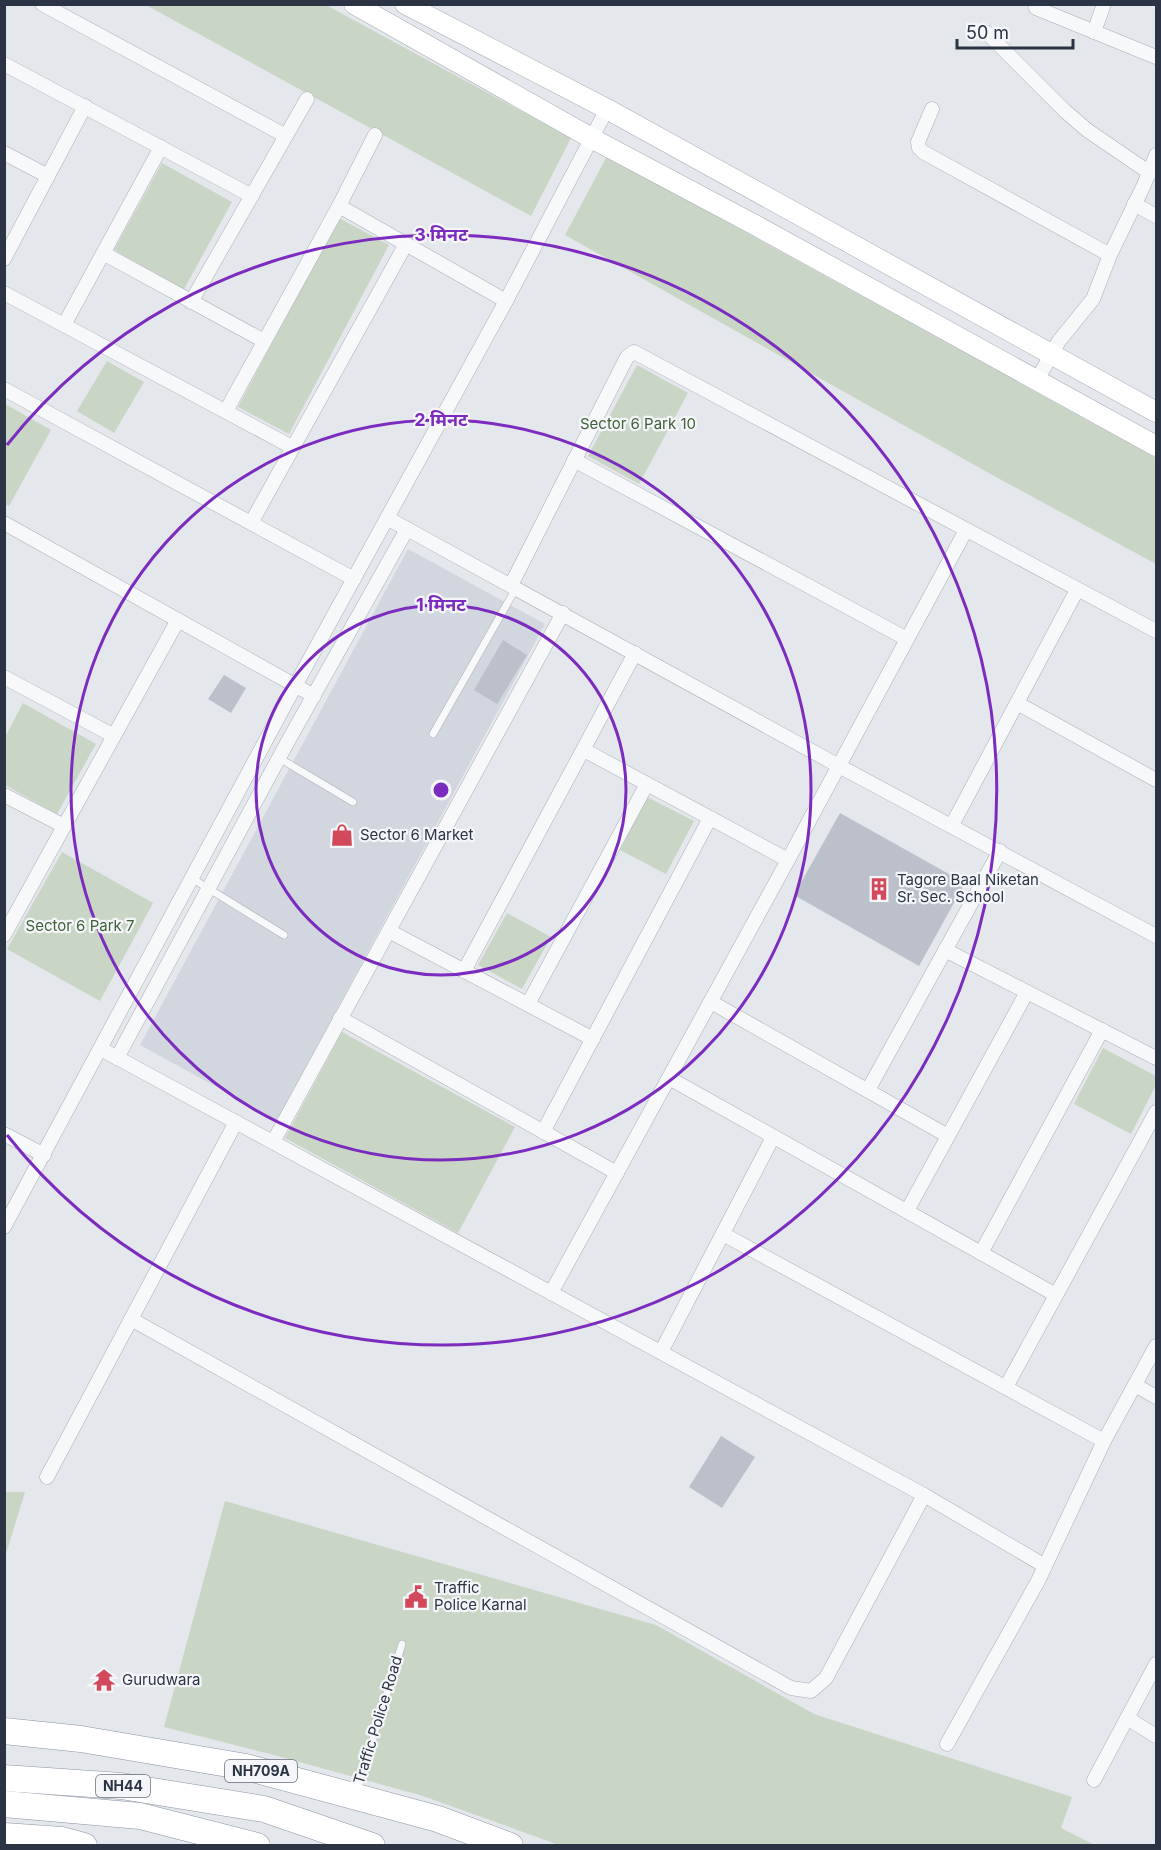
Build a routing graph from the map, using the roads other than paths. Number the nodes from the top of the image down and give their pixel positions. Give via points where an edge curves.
1 (42, 4) edge
2 (405, 4) edge
3 (1104, 4) edge
4 (361, 6) edge
5 (1036, 8) dead end
6 (986, 32) dead end
7 (1094, 32) junction
8 (1156, 57) edge
9 (4, 64) edge
10 (307, 99) dead end
11 (85, 106) junction
12 (932, 108) dead end
13 (608, 109) junction
14 (375, 135) dead end
15 (286, 136) junction
16 (593, 139) junction
17 (161, 147) junction
18 (4, 153) edge
19 (1156, 155) edge
20 (1150, 173) junction
21 (48, 176) junction
22 (252, 196) junction
23 (1134, 204) junction
24 (339, 206) junction
25 (1156, 216) edge
26 (406, 243) junction
27 (103, 253) junction
28 (1110, 255) junction
29 (4, 259) edge
30 (4, 293) edge
31 (506, 301) junction
32 (191, 302) junction
33 (64, 325) junction
34 (264, 341) junction
35 (1051, 355) junction
36 (1037, 380) junction
37 (4, 389) edge
38 (226, 411) junction
39 (1156, 412) edge
40 (1156, 446) edge
41 (292, 447) junction
42 (574, 460) junction
43 (387, 518) junction
44 (4, 523) edge
45 (251, 523) junction
46 (407, 529) junction
47 (966, 530) junction
48 (354, 579) junction
49 (513, 586) junction
50 (1077, 590) junction
51 (563, 613) junction
52 (178, 620) junction
53 (1156, 631) edge
54 (907, 639) junction
55 (635, 653) junction
56 (4, 677) edge
57 (295, 686) junction
58 (314, 696) junction
59 (1017, 703) junction
60 (433, 734) dead end
61 (114, 736) junction
62 (584, 750) junction
63 (279, 759) junction
64 (839, 766) junction
65 (1156, 780) edge
66 (646, 784) junction
67 (4, 795) edge
68 (353, 802) dead end
69 (710, 818) junction
70 (952, 825) junction
71 (64, 826) junction
72 (1000, 851) junction
73 (788, 860) junction
74 (193, 879) junction
75 (210, 888) junction
76 (389, 931) junction
77 (4, 935) edge
78 (284, 935) dead end
79 (1156, 936) edge
80 (945, 950) junction
81 (464, 971) junction
82 (1028, 992) junction
83 (711, 1002) junction
84 (528, 1004) junction
85 (340, 1018) junction
86 (1102, 1030) junction
87 (593, 1039) junction
88 (101, 1049) junction
89 (117, 1058) junction
90 (1156, 1058) edge
91 (669, 1078) junction
92 (868, 1090) junction
93 (1156, 1112) edge
94 (236, 1122) junction
95 (543, 1132) junction
96 (4, 1134) edge
97 (948, 1136) junction
98 (773, 1137) junction
99 (273, 1142) junction
100 (44, 1155) junction
101 (617, 1173) junction
102 (907, 1212) junction
103 (4, 1227) edge
104 (723, 1234) junction
105 (981, 1253) junction
106 (551, 1293) junction
107 (1056, 1295) junction
108 (131, 1318) junction
109 (1156, 1346) edge
110 (661, 1352) junction
111 (1135, 1385) junction
112 (1006, 1387) junction
113 (1156, 1397) edge
114 (1104, 1441) junction
115 (47, 1477) dead end
116 (924, 1495) junction
117 (1045, 1566) junction
118 (402, 1644) dead end
119 (1156, 1664) edge
120 (1127, 1718) junction
121 (4, 1731) edge
122 (1156, 1736) edge
123 (947, 1744) dead end
124 (4, 1778) edge
125 (1094, 1780) dead end
126 (355, 1797) junction
127 (4, 1804) edge
128 (4, 1836) edge
129 (84, 1845) edge
130 (257, 1845) edge
131 (372, 1845) edge
132 (510, 1845) edge

1 - 15 street
2 - 13 street
3 - 7 street
4 - 16 street
5 - 7 street
6 - 20 street via 1087,130
7 - 8 street
9 - 11 street
10 - 15 street
11 - 17 street
11 - 21 street
12 - 28 street via 918,142 923,152
13 - 16 street
13 - 35 street
14 - 24 street
15 - 22 street
16 - 31 street
16 - 36 street
17 - 22 street
17 - 27 street
18 - 21 street
19 - 20 street
20 - 23 street
21 - 29 street
22 - 32 street
23 - 25 street
23 - 28 street
24 - 26 street
24 - 34 street
26 - 31 street
26 - 41 street
27 - 32 street
27 - 33 street
28 - 35 street via 1093,299
30 - 33 street
31 - 43 street
32 - 34 street
33 - 38 street
34 - 38 street
35 - 36 street
35 - 39 street
36 - 40 street
37 - 45 street
38 - 41 street
41 - 45 street
42 - 47 street via 627,357 634,352
42 - 49 street
42 - 54 street
43 - 46 street
43 - 48 street
44 - 52 street
45 - 48 street
46 - 49 street
46 - 58 street
47 - 50 street
47 - 54 street
48 - 57 street
49 - 51 street
49 - 60 lane
50 - 53 street
50 - 59 street
51 - 55 street
51 - 76 street
52 - 57 street
52 - 61 street
54 - 64 street
55 - 62 street
55 - 64 street
56 - 61 street
57 - 58 street
57 - 74 street
58 - 63 street
59 - 65 street
59 - 70 street
61 - 71 street
62 - 66 street
62 - 81 street
63 - 68 lane
63 - 75 street
64 - 70 street
64 - 73 street
66 - 69 street
66 - 84 street
67 - 71 street
69 - 73 street
69 - 87 street
70 - 72 street
71 - 77 street
72 - 79 street
72 - 80 street
73 - 83 street
74 - 75 lane
74 - 88 street
75 - 78 lane
75 - 89 street
76 - 81 street
76 - 85 street
80 - 82 street
80 - 92 street
81 - 84 street
82 - 86 street
82 - 97 street
83 - 91 street
83 - 92 street
84 - 87 street
85 - 95 street
85 - 99 street
86 - 90 street
86 - 105 street
87 - 95 street
88 - 89 street
88 - 100 street
89 - 94 street
91 - 98 street
91 - 101 street
92 - 97 street
93 - 107 street
94 - 99 street
94 - 108 street
95 - 101 street
96 - 100 street
97 - 102 street
98 - 102 street
98 - 104 street
99 - 106 street
100 - 103 street
101 - 106 street
102 - 105 street
104 - 110 street
104 - 112 street
105 - 107 street
106 - 110 street
107 - 112 street
108 - 115 street
108 - 116 street via 791,1688 811,1691 826,1678
109 - 111 street
110 - 116 street
111 - 113 street
111 - 114 street
112 - 114 street
114 - 117 street
116 - 117 street
117 - 123 street
118 - 126 lane, Traffic Police Road
119 - 120 street
120 - 122 street
120 - 125 street
121 - 126 highway, NH709A via 81,1739 246,1767
124 - 131 highway, NH44 via 122,1786 264,1809
126 - 132 highway, NH709A via 438,1819
127 - 130 highway, NH44 via 140,1816
128 - 129 highway

